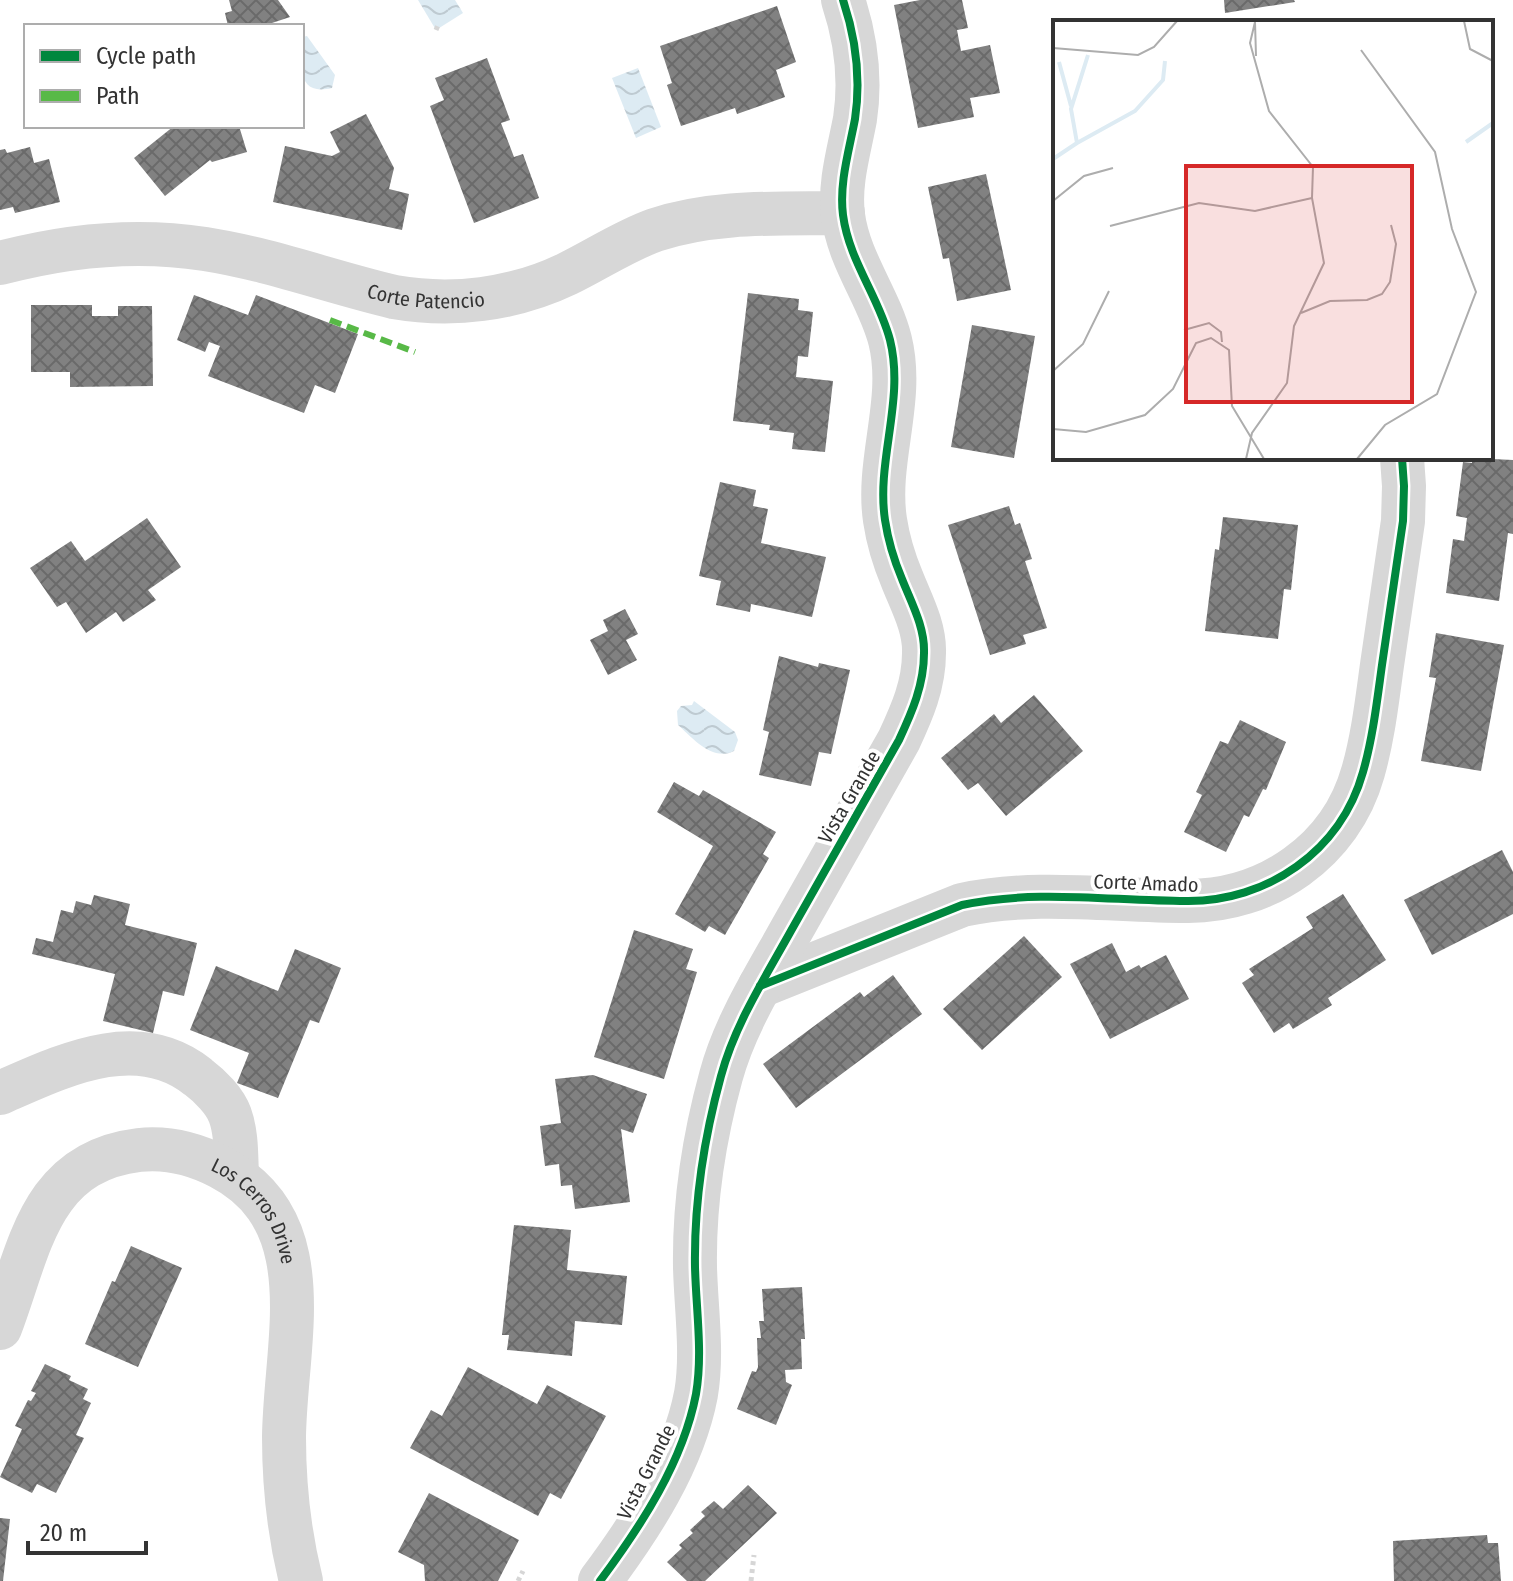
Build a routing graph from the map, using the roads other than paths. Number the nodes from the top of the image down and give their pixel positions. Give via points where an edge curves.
1 (843, 0) edge
2 (843, 213) junction
3 (0, 263) edge
4 (1402, 460) edge
5 (760, 986) junction
6 (0, 1093) edge
7 (237, 1176) junction
8 (0, 1328) edge
9 (301, 1581) edge
10 (600, 1581) edge

1 - 2 street, Vista Grande via 853,34 858,90
2 - 3 street, Corte Patencio via 756,214 680,224 636,238 524,291 458,301 394,297 234,255 174,245 82,246
2 - 5 street, Vista Grande via 894,363 885,519 921,628 922,679 899,740
4 - 5 street, Corte Amado via 1403,521 1371,743 1352,803 1312,856 1260,888 1211,900 1052,896 962,905
5 - 10 street, Vista Grande via 721,1074 706,1141 696,1233 699,1371 688,1423 666,1477
6 - 7 street via 105,1054 153,1054 196,1075 230,1112
7 - 8 street, Los Cerros Drive via 168,1149 115,1153 89,1163 65,1182 44,1214
7 - 9 street, Los Cerros Drive via 270,1208 290,1266 284,1463 290,1533

